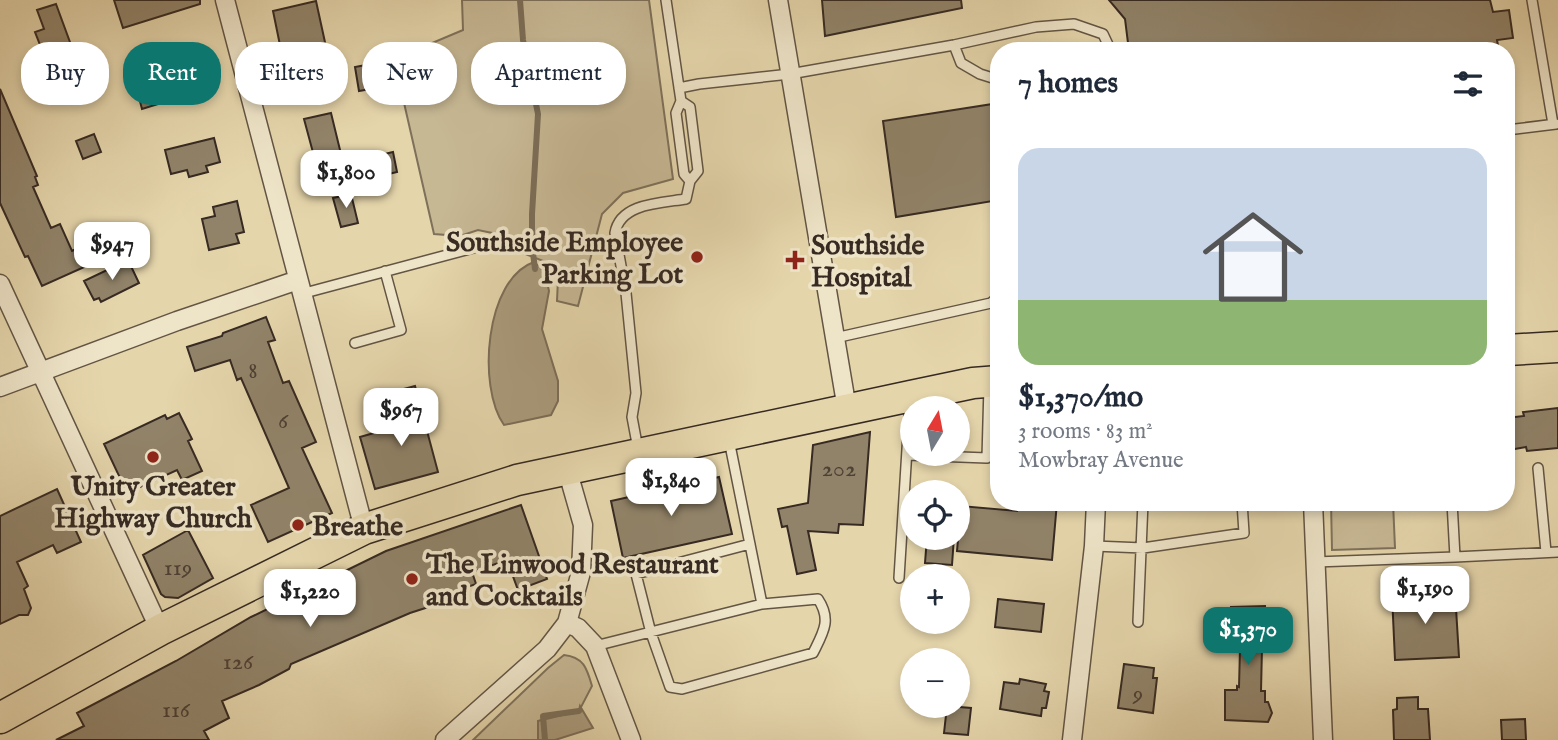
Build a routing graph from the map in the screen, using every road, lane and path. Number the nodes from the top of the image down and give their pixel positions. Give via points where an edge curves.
1 (225, 0) edge
2 (666, 0) edge
3 (778, 0) edge
4 (1532, 0) edge
5 (1107, 42) edge
6 (954, 45) junction
7 (790, 74) junction
8 (990, 77) edge
9 (679, 88) junction
10 (681, 100) junction
11 (1555, 124) edge
12 (1515, 129) edge
13 (690, 181) junction
14 (477, 247) dead end
15 (385, 271) junction
16 (0, 284) edge
17 (299, 287) junction
18 (990, 303) edge
19 (835, 338) junction
20 (355, 343) dead end
21 (1558, 347) edge
22 (1515, 350) edge
23 (39, 371) junction
24 (990, 383) edge
25 (0, 387) edge
26 (911, 396) edge
27 (900, 398) edge
28 (847, 409) junction
29 (990, 425) edge
30 (728, 435) junction
31 (639, 454) junction
32 (970, 458) edge
33 (906, 466) edge
34 (1538, 468) dead end
35 (567, 469) junction
36 (1096, 511) edge
37 (1143, 511) edge
38 (1243, 511) edge
39 (1312, 511) edge
40 (1452, 511) edge
41 (365, 529) junction
42 (750, 544) junction
43 (1094, 546) junction
44 (1143, 548) junction
45 (1546, 552) junction
46 (1558, 552) edge
47 (1455, 557) junction
48 (1315, 562) junction
49 (899, 578) dead end
50 (762, 604) junction
51 (1138, 622) dead end
52 (568, 623) junction
53 (160, 630) junction
54 (651, 633) junction
55 (595, 646) junction
56 (0, 718) edge
57 (445, 740) edge
58 (631, 740) edge
59 (1072, 740) edge
60 (1323, 740) edge

1 - 17 street
2 - 9 lane
3 - 7 street
4 - 11 lane
5 - 6 lane via 1103,34 1074,24 1036,27
6 - 7 lane
6 - 8 lane via 961,63
7 - 9 lane
7 - 19 street
9 - 10 lane
10 - 13 lane via 676,113 684,174
10 - 13 lane via 690,107 698,170
11 - 12 lane
13 - 31 lane via 686,199 628,212 615,233 626,293 636,393 632,417
14 - 15 lane
15 - 17 lane
15 - 20 lane via 401,330
16 - 23 street
17 - 23 street
17 - 41 street
18 - 19 lane
19 - 28 street
21 - 22 main road
23 - 25 street
23 - 53 street
24 - 26 main road
27 - 28 main road
28 - 30 main road
29 - 32 lane via 987,458
30 - 31 main road
30 - 42 lane
31 - 35 main road
33 - 49 lane
34 - 45 lane
35 - 41 main road via 492,487
35 - 52 street via 583,525 581,572
36 - 43 street
37 - 44 lane
38 - 44 lane via 1244,533
39 - 48 street
40 - 47 lane
41 - 53 main road
42 - 50 lane
42 - 54 lane via 636,574
43 - 44 lane
43 - 59 street
44 - 51 lane
45 - 46 lane
45 - 47 lane
47 - 48 lane
48 - 60 street
50 - 54 lane
50 - 54 lane via 818,599 826,627 813,653 682,689 670,687
52 - 55 street
52 - 57 street via 547,649
53 - 56 main road
54 - 55 lane
55 - 58 street

